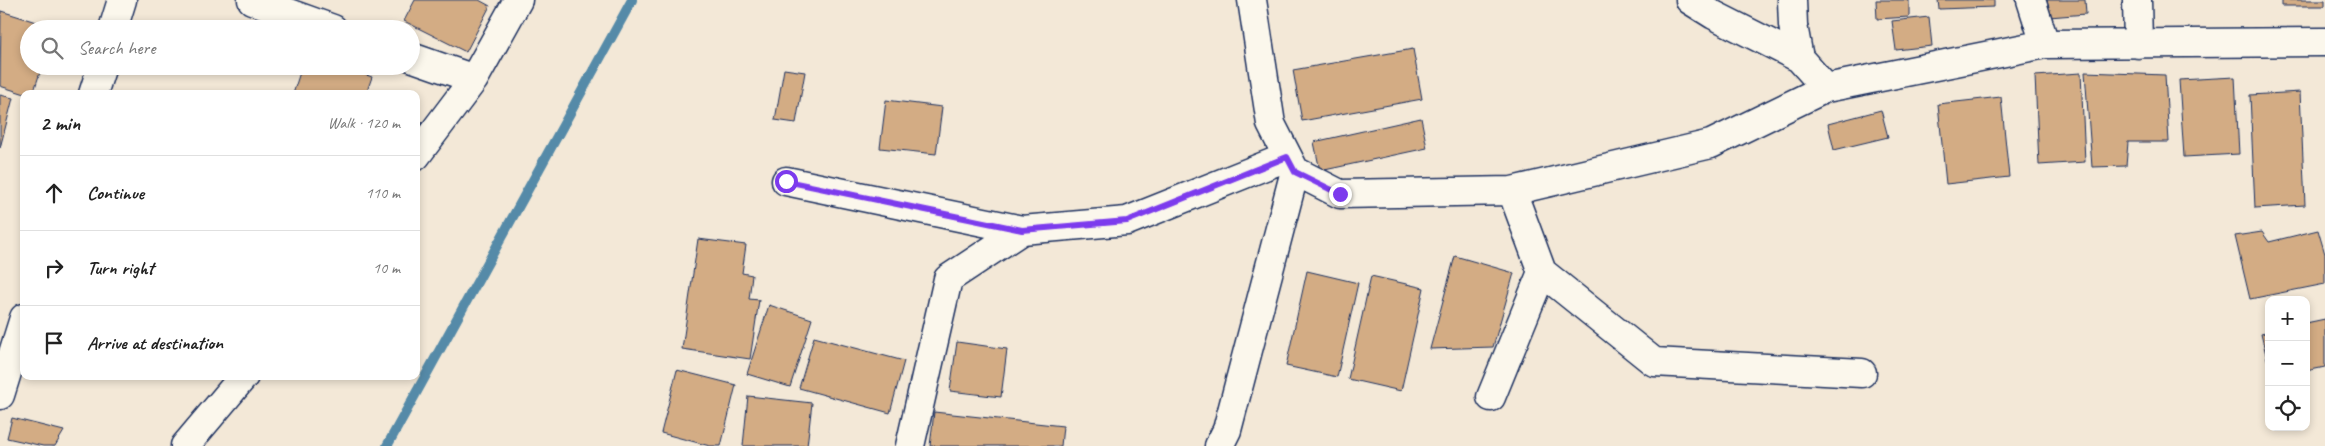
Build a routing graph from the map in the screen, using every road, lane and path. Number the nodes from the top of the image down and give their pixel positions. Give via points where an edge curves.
1 (122, 0) edge
2 (252, 0) edge
3 (518, 0) edge
4 (1252, 0) edge
5 (1690, 0) edge
6 (1792, 0) edge
7 (2031, 0) edge
8 (2137, 0) edge
9 (116, 20) edge
10 (308, 20) edge
11 (2325, 42) edge
12 (2046, 44) junction
13 (2138, 44) junction
14 (1798, 58) junction
15 (420, 60) edge
16 (99, 75) edge
17 (474, 79) junction
18 (1826, 88) junction
19 (94, 90) edge
20 (420, 151) edge
21 (1291, 164) junction
22 (786, 181) dead end
23 (1512, 191) junction
24 (1022, 230) junction
25 (1542, 272) junction
26 (20, 331) edge
27 (1862, 373) dead end
28 (241, 380) edge
29 (0, 395) edge
30 (1491, 397) dead end
31 (185, 446) edge
32 (910, 446) edge
33 (1219, 446) edge

1 - 9 street
2 - 10 street
3 - 17 street
4 - 21 street via 1271,124
5 - 14 street
6 - 14 street
7 - 12 street
8 - 13 street
11 - 13 street
12 - 13 street
12 - 18 street
14 - 18 street
15 - 17 street
16 - 19 street
17 - 20 street
18 - 23 street via 1711,144
21 - 23 street via 1340,194
21 - 24 street via 1127,221
21 - 33 street via 1227,430
22 - 24 street
23 - 25 street
24 - 32 street via 948,279
25 - 27 street via 1654,362
25 - 30 street
26 - 29 street
28 - 31 street

